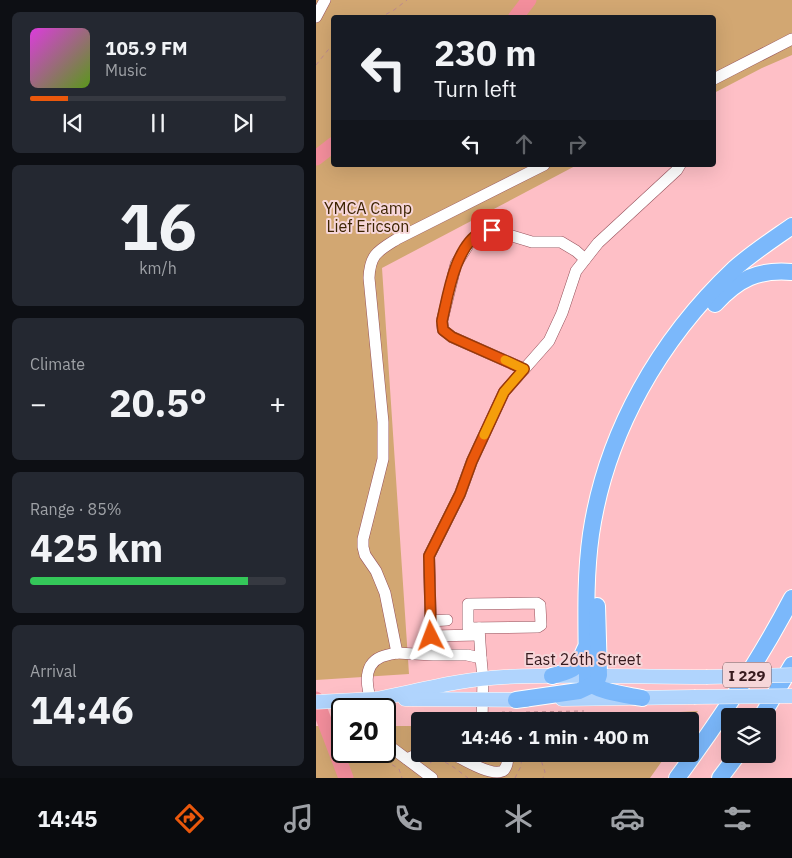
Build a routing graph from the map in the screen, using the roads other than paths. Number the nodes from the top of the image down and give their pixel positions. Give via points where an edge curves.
1 (325, 0) edge
2 (316, 17) edge
3 (792, 39) edge
4 (716, 78) edge
5 (540, 167) edge
6 (679, 167) edge
7 (792, 226) edge
8 (585, 259) junction
9 (792, 272) edge
10 (524, 369) junction
11 (792, 598) edge
12 (447, 620) dead end
13 (430, 621) junction
14 (479, 631) junction
15 (431, 636) junction
16 (586, 640) junction
17 (398, 653) junction
18 (428, 655) junction
19 (481, 658) junction
20 (792, 664) edge
21 (792, 675) edge
22 (552, 676) junction
23 (483, 679) junction
24 (592, 679) junction
25 (792, 696) edge
26 (371, 698) edge
27 (396, 698) edge
28 (642, 698) junction
29 (483, 700) junction
30 (516, 700) junction
31 (316, 702) edge
32 (331, 703) edge
33 (396, 703) edge
34 (767, 708) edge
35 (482, 712) edge
36 (396, 751) edge
37 (411, 757) edge
38 (407, 759) junction
39 (468, 762) edge
40 (508, 762) edge
41 (731, 763) edge
42 (432, 778) edge
43 (677, 778) edge
44 (720, 778) edge

1 - 2 lane
3 - 4 lane
5 - 17 lane via 397,239 374,256 369,267 384,448 363,547 385,593
6 - 8 lane
7 - 16 highway via 736,268 702,302 654,365 627,415 609,460 595,510 587,576
8 - 10 lane via 576,270 549,341
8 - 10 lane via 561,242 532,242 492,230 482,232 470,242 456,264 442,321 443,330
9 - 24 highway via 768,271 739,283 727,292 674,354 642,408 617,471 603,528
10 - 13 lane via 504,392 429,556
11 - 43 highway, I 229 via 743,681
12 - 13 lane
13 - 15 lane
14 - 14 lane via 468,628 463,604 540,605 541,624 538,627
14 - 15 lane
14 - 19 lane
15 - 18 lane
16 - 22 highway via 583,655 574,670
16 - 24 highway
17 - 18 lane
17 - 26 lane via 376,660 369,670 367,688
18 - 19 lane
19 - 23 lane
20 - 34 highway, I 229
21 - 24 main road, East 26th Street, bridge
22 - 23 main road, East 26th Street
22 - 24 main road, East 26th Street
23 - 27 main road, East 26th Street
23 - 29 lane
24 - 28 highway
24 - 30 highway via 579,691
25 - 28 main road, East 26th Street, bridge
28 - 30 main road, East 26th Street
29 - 30 main road, East 26th Street
29 - 33 main road, East 26th Street
29 - 35 lane
31 - 32 main road, East 26th Street, bridge
36 - 38 lane
37 - 38 lane
38 - 42 lane
39 - 40 lane via 492,774 500,774
41 - 44 highway

